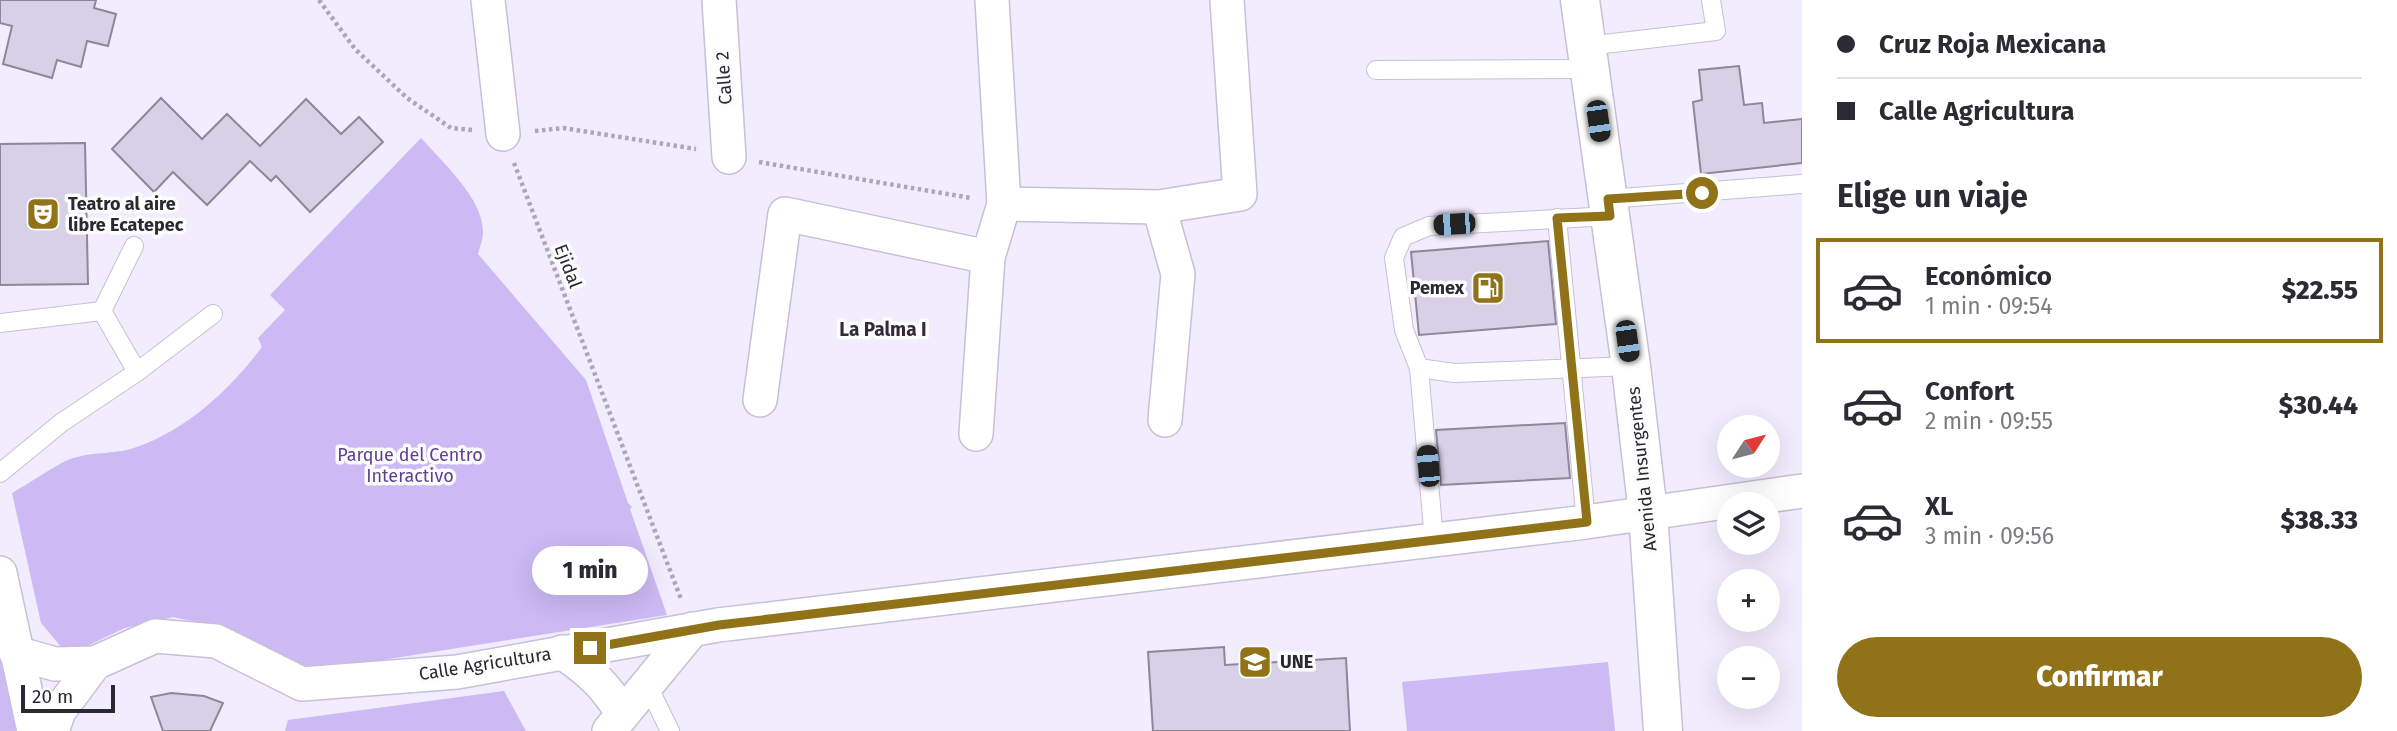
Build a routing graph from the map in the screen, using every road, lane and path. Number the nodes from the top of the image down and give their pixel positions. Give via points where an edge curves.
1 (319, 0) edge
2 (488, 0) edge
3 (719, 0) edge
4 (992, 0) edge
5 (1227, 0) edge
6 (1580, 0) edge
7 (1711, 0) edge
8 (1589, 58) junction
9 (1376, 71) dead end
10 (503, 134) junction
11 (729, 157) dead end
12 (1802, 184) edge
13 (1004, 204) junction
14 (1159, 207) junction
15 (1609, 207) junction
16 (1557, 218) junction
17 (134, 246) dead end
18 (988, 257) junction
19 (102, 311) junction
20 (213, 314) dead end
21 (0, 323) edge
22 (1631, 366) junction
23 (1419, 368) junction
24 (1570, 368) junction
25 (136, 372) junction
26 (760, 400) dead end
27 (1165, 420) dead end
28 (976, 434) dead end
29 (0, 473) edge
30 (1802, 491) edge
31 (1648, 513) junction
32 (1587, 522) junction
33 (1434, 540) junction
34 (0, 573) edge
35 (693, 629) junction
36 (562, 652) junction
37 (16, 653) junction
38 (95, 663) junction
39 (647, 684) junction
40 (616, 722) edge
41 (34, 731) edge
42 (52, 731) edge
43 (670, 731) edge
44 (1663, 731) edge

1 - 10 path via 355,49 407,98 451,128
2 - 10 street
3 - 11 street, Calle 2
4 - 13 street
5 - 14 street via 1240,194
6 - 8 main road, Avenida Insurgentes
7 - 8 lane via 1716,31
8 - 9 lane
8 - 15 main road, Avenida Insurgentes
10 - 35 path, Ejidal
12 - 15 lane
13 - 14 street
13 - 18 street
14 - 27 street via 1178,274
15 - 16 lane
15 - 22 main road, Avenida Insurgentes
16 - 23 lane via 1429,226 1403,237 1394,258 1404,330
16 - 24 lane
17 - 19 lane
18 - 26 street via 785,214
18 - 28 street
19 - 21 lane
19 - 25 lane
20 - 25 lane
22 - 24 lane
22 - 31 main road, Avenida Insurgentes
23 - 24 lane via 1454,373
23 - 33 lane
24 - 32 lane
25 - 29 lane via 61,423
30 - 31 street, Calle Agricultura
31 - 32 street, Calle Agricultura
31 - 44 main road, Avenida Insurgentes
32 - 33 street, Calle Agricultura
33 - 35 street, Calle Agricultura
34 - 37 street
35 - 36 street, Calle Agricultura
35 - 39 street
36 - 38 street, Calle Agricultura via 457,672 302,684 216,641 155,636
36 - 40 street via 606,687
37 - 38 street via 55,664
37 - 41 street
38 - 42 street, Calle Agricultura via 60,710
39 - 40 street
39 - 43 lane

